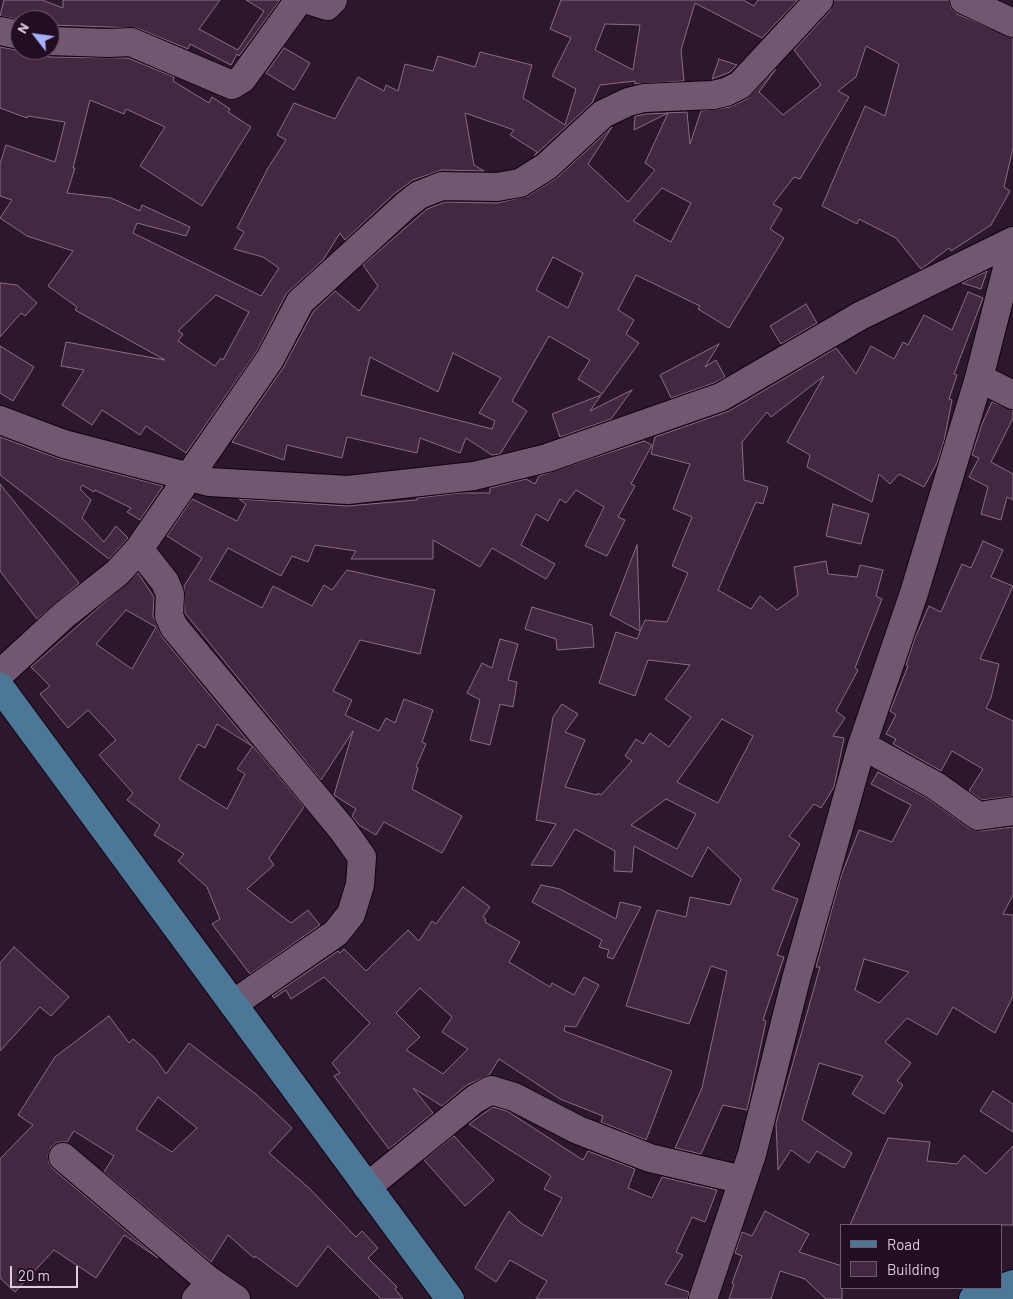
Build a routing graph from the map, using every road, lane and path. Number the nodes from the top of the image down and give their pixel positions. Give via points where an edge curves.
1 (300, 0) edge
2 (308, 0) edge
3 (333, 0) edge
4 (819, 0) edge
5 (964, 0) edge
6 (1013, 23) edge
7 (60, 41) edge
8 (1013, 241) edge
9 (1013, 245) edge
10 (979, 378) junction
11 (1013, 395) edge
12 (0, 420) edge
13 (186, 477) junction
14 (139, 549) junction
15 (0, 674) edge
16 (0, 687) edge
17 (862, 746) junction
18 (1013, 811) edge
19 (233, 1004) junction
20 (62, 1157) dead end
21 (743, 1180) junction
22 (367, 1187) junction
23 (202, 1289) edge
24 (1000, 1289) edge
25 (236, 1299) edge
26 (450, 1299) edge
27 (703, 1299) edge
28 (973, 1299) edge

1 - 7 street via 242,79 232,85 130,42
2 - 3 street via 327,6
4 - 13 street via 740,85 726,92 628,102 603,114 547,166 520,183 497,187 442,186 419,195 404,206 300,302 270,359
5 - 6 street
8 - 13 street via 860,316 721,397 547,458 474,476 348,490 218,483
9 - 10 street
10 - 11 street
10 - 17 street via 914,593
12 - 13 street via 64,444
13 - 14 street
14 - 15 street via 117,573 64,615
14 - 19 street via 166,582 170,594 169,616 174,627 362,857 360,885 351,914 336,933
16 - 19 main road
17 - 18 street via 936,786 978,816
17 - 21 street
19 - 22 main road
20 - 23 street
21 - 22 street via 650,1158 578,1130 514,1097 491,1090 475,1099
21 - 27 street
22 - 26 main road
23 - 25 street
24 - 28 main road

